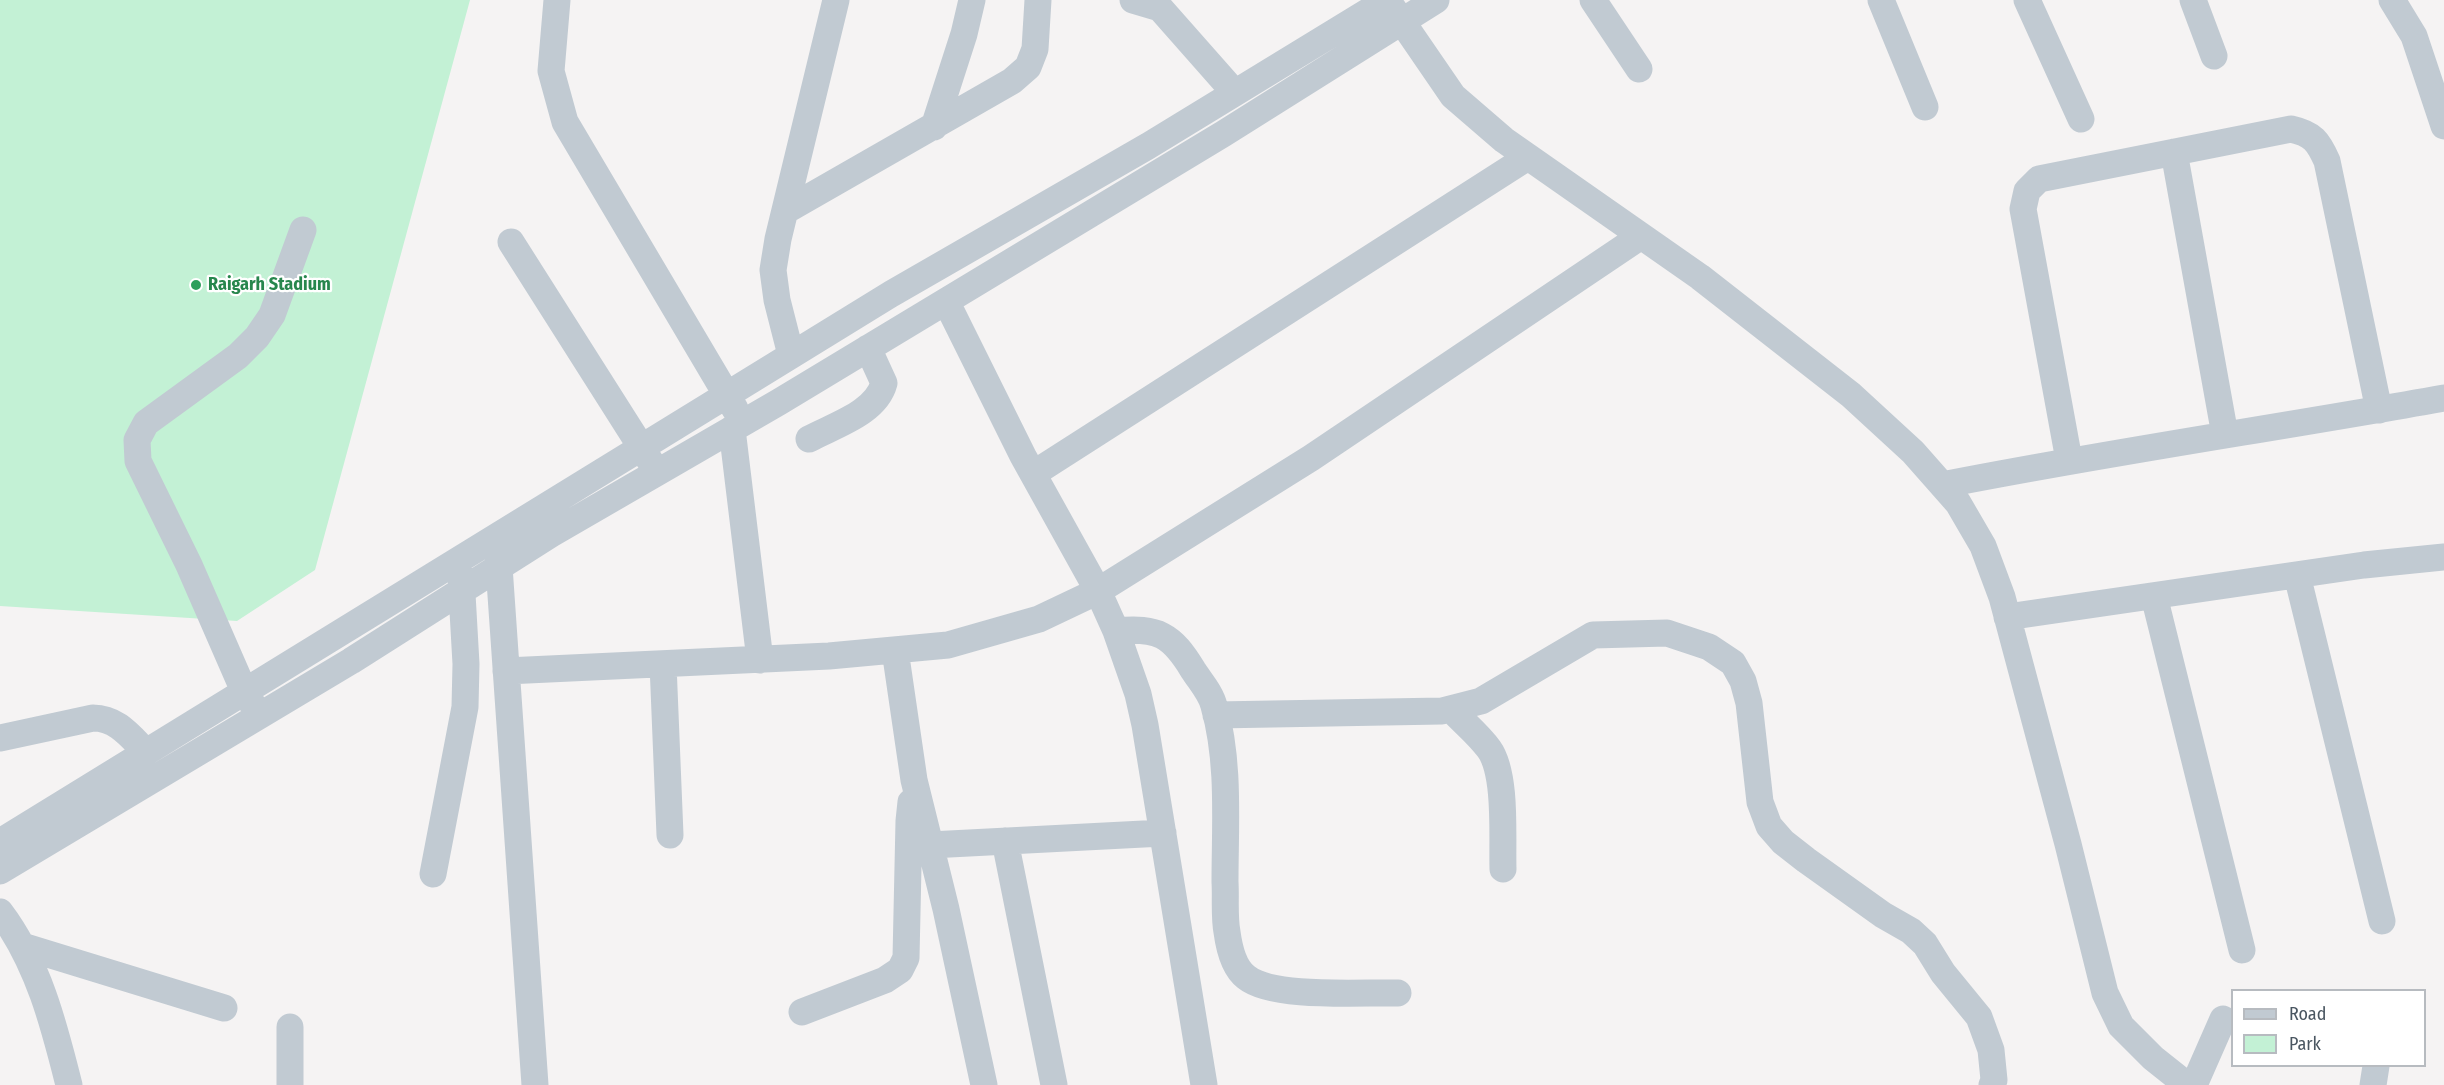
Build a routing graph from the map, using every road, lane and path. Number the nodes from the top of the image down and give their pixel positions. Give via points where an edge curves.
1 (557, 0) edge
2 (836, 0) edge
3 (972, 0) edge
4 (1038, 0) edge
5 (1133, 0) edge
6 (1436, 0) edge
7 (1593, 0) edge
8 (1881, 0) edge
9 (2027, 0) edge
10 (2193, 0) edge
11 (2392, 0) edge
12 (1162, 4) edge
13 (1392, 7) edge
14 (2214, 56) dead end
15 (1639, 69) dead end
16 (1235, 93) junction
17 (1925, 107) dead end
18 (2081, 120) dead end
19 (2444, 126) edge
20 (934, 127) junction
21 (2174, 152) junction
22 (1528, 157) junction
23 (785, 211) junction
24 (303, 230) dead end
25 (1641, 236) junction
26 (512, 242) dead end
27 (946, 301) junction
28 (868, 348) junction
29 (791, 355) junction
30 (727, 394) junction
31 (2444, 398) edge
32 (2379, 410) junction
33 (738, 426) junction
34 (2225, 435) junction
35 (809, 439) dead end
36 (640, 447) junction
37 (2069, 460) junction
38 (658, 472) junction
39 (1033, 474) junction
40 (1942, 485) junction
41 (496, 536) junction
42 (2444, 558) edge
43 (458, 559) junction
44 (499, 567) junction
45 (2297, 575) junction
46 (463, 590) junction
47 (1098, 591) junction
48 (2154, 596) junction
49 (2007, 617) junction
50 (1116, 631) junction
51 (896, 650) junction
52 (760, 660) junction
53 (663, 664) junction
54 (506, 671) junction
55 (244, 691) junction
56 (1451, 709) junction
57 (1216, 715) junction
58 (260, 716) junction
59 (0, 738) edge
60 (146, 752) junction
61 (914, 780) junction
62 (1163, 833) junction
63 (670, 835) dead end
64 (1005, 841) junction
65 (0, 843) edge
66 (930, 845) junction
67 (1503, 869) dead end
68 (0, 871) edge
69 (433, 874) dead end
70 (0, 912) edge
71 (2382, 921) dead end
72 (22, 946) junction
73 (2242, 950) dead end
74 (1398, 993) dead end
75 (224, 1008) dead end
76 (802, 1012) dead end
77 (2223, 1019) dead end
78 (290, 1027) dead end
79 (2376, 1067) edge
80 (69, 1085) edge
81 (290, 1085) edge
82 (535, 1085) edge
83 (984, 1085) edge
84 (1054, 1085) edge
85 (1204, 1085) edge
86 (1992, 1085) edge
87 (2187, 1085) edge
88 (2194, 1085) edge
89 (2373, 1085) edge

1 - 30 street via 551,71 565,122
2 - 23 street
3 - 20 street
4 - 20 street via 1035,49 1028,67 1012,81
5 - 12 street
6 - 13 street
7 - 15 street
8 - 17 street
9 - 18 street
10 - 14 street
11 - 19 street via 2414,36
12 - 16 street
13 - 16 street
13 - 22 street via 1453,96
13 - 27 street via 1223,134
16 - 29 street
20 - 23 street
21 - 32 street via 2291,129 2307,133 2319,144 2327,160
21 - 34 street
21 - 37 street via 2039,178 2027,191 2024,209
22 - 25 street
22 - 39 street
23 - 29 street via 773,270
24 - 55 street via 272,315 257,337 238,356 146,423 137,440 138,461
25 - 40 street via 1851,395 1913,452
25 - 47 street via 1311,458
26 - 36 street
27 - 28 street
27 - 39 street
28 - 33 street
28 - 35 street via 884,383 881,395 868,407
29 - 30 street
30 - 33 street
30 - 36 street
31 - 32 street
32 - 34 street
33 - 38 street
33 - 52 street
34 - 37 street
36 - 38 street
36 - 41 street
37 - 40 street
38 - 44 street
39 - 47 street
40 - 49 street via 1958,503 1983,546
41 - 43 street
41 - 44 street
42 - 45 street
43 - 46 street
43 - 55 street
44 - 46 street
44 - 54 street
45 - 48 street
45 - 71 street
46 - 58 street
46 - 69 street via 465,707
47 - 50 street
47 - 51 street via 1039,619 948,645
48 - 49 street
48 - 73 street
49 - 87 street via 2105,993 2121,1026
50 - 57 street via 1140,628 1168,638 1187,660
50 - 62 street via 1145,725
51 - 52 street
51 - 61 street
52 - 53 street
53 - 54 street
53 - 63 street
54 - 82 street
55 - 58 street
55 - 60 street
56 - 57 street
56 - 67 street via 1491,751 1499,776
56 - 86 street via 1481,701 1593,635 1667,633 1710,647 1733,663 1743,681 1760,802 1769,826 1806,860 1925,944 1979,1017 1991,1050
57 - 74 street via 1224,773 1226,930 1235,963 1246,977 1288,991
58 - 68 street
59 - 60 street via 102,718 115,723
60 - 65 street
61 - 66 street
61 - 76 street via 909,821 906,958 900,970 885,980
62 - 64 street
62 - 85 street
64 - 66 street
64 - 84 street
66 - 83 street
70 - 72 street
72 - 75 street
72 - 80 street via 58,1040
77 - 88 street
78 - 81 street
79 - 89 street

